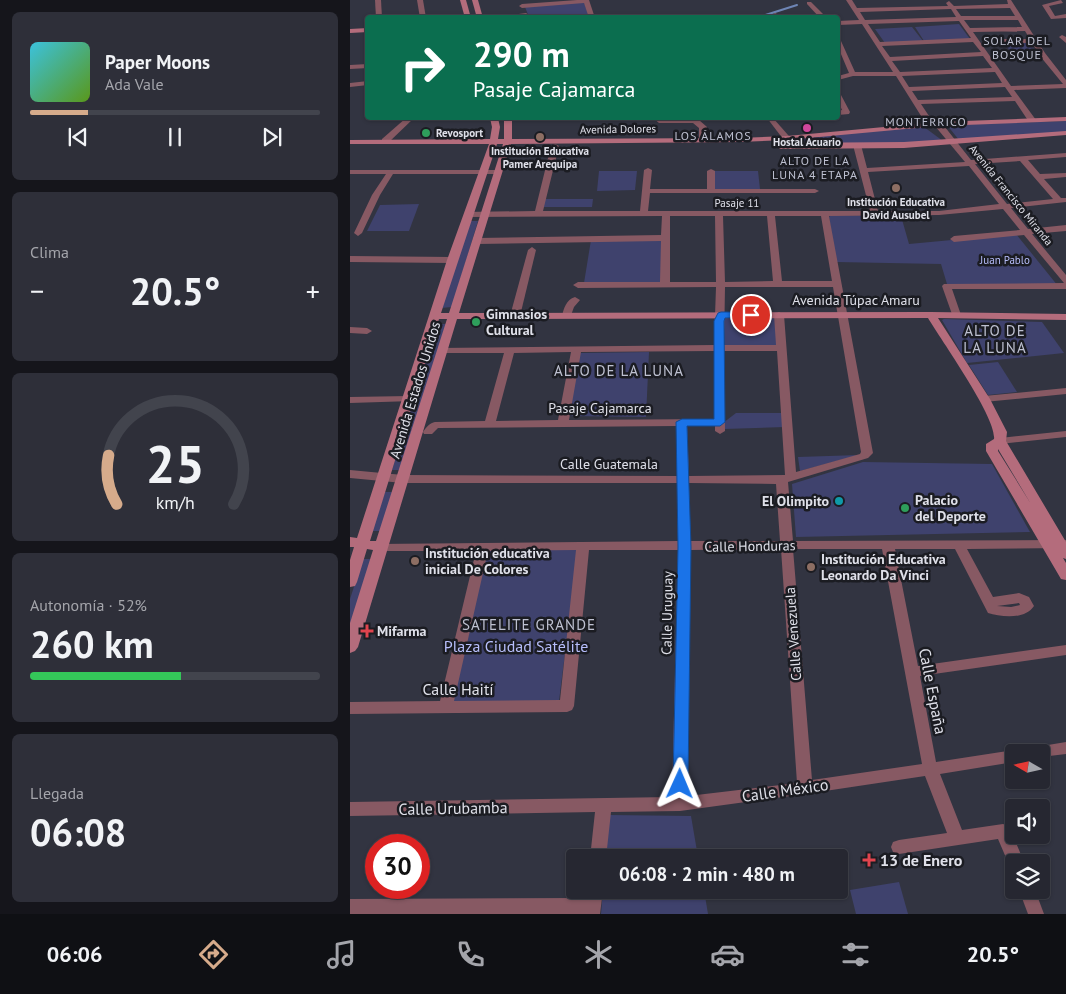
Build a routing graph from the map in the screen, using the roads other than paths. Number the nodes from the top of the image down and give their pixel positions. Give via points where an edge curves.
1 (378, 0) edge
2 (420, 0) edge
3 (463, 0) edge
4 (474, 0) edge
5 (849, 0) edge
6 (946, 0) edge
7 (586, 1) edge
8 (549, 2) edge
9 (1061, 2) edge
10 (521, 3) edge
11 (809, 3) dead end
12 (1010, 3) edge
13 (951, 7) junction
14 (856, 10) junction
15 (379, 15) edge
16 (422, 15) edge
17 (467, 15) edge
18 (479, 15) edge
19 (526, 15) edge
20 (591, 15) edge
21 (820, 15) edge
22 (1066, 16) edge
23 (960, 18) junction
24 (1019, 18) junction
25 (862, 22) junction
26 (840, 23) edge
27 (365, 29) edge
28 (1027, 29) junction
29 (350, 30) edge
30 (969, 30) junction
31 (976, 40) junction
32 (1000, 41) dead end
33 (1035, 41) junction
34 (877, 44) junction
35 (840, 47) edge
36 (985, 54) junction
37 (1042, 54) junction
38 (1010, 55) dead end
39 (887, 59) junction
40 (365, 66) edge
41 (350, 67) edge
42 (996, 70) junction
43 (852, 74) junction
44 (896, 74) junction
45 (840, 77) edge
46 (365, 83) edge
47 (350, 85) edge
48 (1066, 85) edge
49 (1008, 86) junction
50 (908, 89) junction
51 (840, 99) edge
52 (1017, 99) junction
53 (916, 102) junction
54 (840, 113) edge
55 (1066, 119) edge
56 (408, 120) edge
57 (494, 120) edge
58 (509, 120) edge
59 (658, 120) edge
60 (685, 120) edge
61 (697, 120) edge
62 (772, 120) edge
63 (1032, 120) junction
64 (934, 124) junction
65 (1066, 133) edge
66 (787, 138) junction
67 (385, 141) junction
68 (350, 142) edge
69 (706, 142) junction
70 (954, 142) junction
71 (493, 143) junction
72 (609, 143) junction
73 (857, 145) junction
74 (350, 146) edge
75 (555, 146) junction
76 (793, 146) junction
77 (505, 148) junction
78 (1066, 155) edge
79 (488, 157) junction
80 (1023, 159) junction
81 (971, 163) junction
82 (1056, 168) edge
83 (648, 170) dead end
84 (864, 170) junction
85 (350, 172) edge
86 (391, 172) junction
87 (483, 172) junction
88 (498, 172) junction
89 (711, 172) dead end
90 (1038, 177) junction
91 (646, 191) junction
92 (712, 191) junction
93 (815, 191) dead end
94 (1062, 200) edge
95 (1004, 205) junction
96 (468, 214) junction
97 (485, 214) junction
98 (538, 214) junction
99 (644, 214) junction
100 (666, 214) junction
101 (719, 214) junction
102 (771, 214) junction
103 (825, 214) junction
104 (875, 214) junction
105 (1066, 228) edge
106 (1026, 232) junction
107 (358, 233) dead end
108 (666, 238) junction
109 (954, 239) dead end
110 (477, 241) junction
111 (532, 250) dead end
112 (350, 259) edge
113 (452, 260) junction
114 (1066, 281) edge
115 (578, 284) dead end
116 (665, 284) junction
117 (720, 284) junction
118 (778, 284) junction
119 (837, 284) junction
120 (1066, 286) edge
121 (575, 300) dead end
122 (721, 315) junction
123 (779, 315) junction
124 (842, 315) junction
125 (931, 315) junction
126 (956, 315) junction
127 (435, 316) junction
128 (454, 316) junction
129 (515, 316) junction
130 (567, 316) junction
131 (1066, 317) edge
132 (350, 330) edge
133 (367, 331) dead end
134 (719, 348) junction
135 (781, 348) junction
136 (510, 349) junction
137 (577, 349) junction
138 (443, 350) junction
139 (1066, 391) edge
140 (410, 399) junction
141 (350, 400) edge
142 (984, 400) junction
143 (682, 422) junction
144 (563, 423) junction
145 (485, 425) junction
146 (720, 426) joint
147 (423, 432) junction
148 (1066, 434) edge
149 (1000, 441) junction
150 (350, 474) edge
151 (385, 478) junction
152 (684, 479) junction
153 (786, 479) junction
154 (403, 480) junction
155 (356, 543) edge
156 (959, 544) junction
157 (787, 545) junction
158 (483, 546) junction
159 (888, 546) junction
160 (381, 547) junction
161 (583, 547) junction
162 (684, 547) junction
163 (1060, 547) edge
164 (1066, 575) edge
165 (350, 582) edge
166 (988, 602) dead end
167 (350, 647) edge
168 (1066, 650) edge
169 (912, 672) junction
170 (446, 706) junction
171 (350, 708) edge
172 (1066, 748) edge
173 (1050, 750) edge
174 (1005, 757) edge
175 (930, 768) junction
176 (804, 788) junction
177 (680, 804) junction
178 (604, 805) junction
179 (555, 806) joint
180 (350, 810) edge
181 (957, 838) junction
182 (899, 846) dead end
183 (599, 849) edge
184 (1013, 854) edge
185 (1030, 899) edge
186 (594, 903) edge
187 (350, 907) edge
188 (479, 910) edge
189 (371, 911) edge
190 (1036, 914) edge

1 - 15 street
2 - 16 street
3 - 17 main road
4 - 18 main road
5 - 14 street, Avenida Francisco Miranda
6 - 13 street
7 - 8 street
7 - 20 street
8 - 10 street
9 - 22 street via 1045,6 1053,18
10 - 19 street
11 - 21 street
12 - 13 street
12 - 24 street
13 - 14 street
13 - 23 street
14 - 25 street, Avenida Francisco Miranda
23 - 24 street
23 - 25 street
23 - 30 street
24 - 28 street
25 - 26 street
25 - 34 street, Avenida Francisco Miranda
27 - 29 main road
28 - 30 street
28 - 33 street
30 - 31 street
31 - 34 street
31 - 36 street
32 - 33 street
33 - 37 street
34 - 39 street, Avenida Francisco Miranda
35 - 43 street
36 - 39 street
36 - 42 street
37 - 38 street
37 - 48 street
39 - 44 street, Avenida Francisco Miranda
40 - 41 street
42 - 44 street
42 - 49 street
43 - 44 street
43 - 45 street
44 - 50 street, Avenida Francisco Miranda
46 - 47 street
48 - 49 street
49 - 50 street
49 - 52 street
50 - 53 street, Avenida Francisco Miranda
51 - 54 street via 846,112
52 - 53 street
52 - 63 street
53 - 64 street, Avenida Francisco Miranda
55 - 63 main road, Avenida Dolores
56 - 67 street
57 - 71 main road, Avenida Estados Unidos
58 - 77 main road, Avenida Estados Unidos
59 - 60 street
61 - 69 street via 703,127
62 - 66 street
63 - 64 main road, Avenida Dolores
64 - 66 main road, Avenida Dolores
64 - 70 street, Avenida Francisco Miranda
65 - 70 main road, Avenida Dolores
66 - 69 main road, Avenida Dolores
66 - 76 street
67 - 68 main road, Avenida Dolores
67 - 71 main road, Avenida Dolores
69 - 72 main road, Avenida Dolores
69 - 76 main road, Avenida Dolores
70 - 73 main road, Avenida Dolores
70 - 81 street, Avenida Francisco Miranda
71 - 74 main road, Avenida Dolores
71 - 77 main road, Avenida Dolores
71 - 79 main road, Avenida Estados Unidos
72 - 75 main road, Avenida Dolores
72 - 77 main road, Avenida Dolores
73 - 76 main road, Avenida Dolores
73 - 84 street
75 - 77 main road, Avenida Dolores
75 - 98 street
77 - 79 main road via 498,155
77 - 88 main road, Avenida Estados Unidos
78 - 82 street
79 - 87 main road, Avenida Estados Unidos
80 - 81 street
80 - 82 street
80 - 90 street
81 - 84 street
81 - 95 street, Avenida Francisco Miranda
82 - 90 street
83 - 91 street
84 - 104 street
85 - 86 street
86 - 87 street
86 - 107 street
87 - 88 street
87 - 96 main road, Avenida Estados Unidos
88 - 97 main road, Avenida Estados Unidos
89 - 92 street
90 - 94 street
91 - 92 street
91 - 99 street
92 - 93 street
94 - 95 street, Pasaje 11
95 - 104 street, Pasaje 11 via 1002,208 939,213
95 - 106 street, Avenida Francisco Miranda
96 - 97 street, Pasaje 11
96 - 113 main road, Avenida Estados Unidos
97 - 98 street, Pasaje 11
97 - 110 main road, Avenida Estados Unidos
98 - 99 street, Pasaje 11
99 - 100 street, Pasaje 11
100 - 101 street, Pasaje 11
100 - 108 street
101 - 102 street, Pasaje 11
101 - 117 street
102 - 103 street, Pasaje 11
102 - 118 street
103 - 104 street, Pasaje 11
103 - 119 street
105 - 106 street
106 - 109 street
106 - 114 street, Avenida Francisco Miranda
108 - 110 street
108 - 116 street
110 - 128 main road, Avenida Estados Unidos
111 - 129 street
112 - 113 street
113 - 127 main road, Avenida Estados Unidos
115 - 116 street
116 - 117 street
117 - 118 street
117 - 122 street
118 - 119 street
119 - 124 street
120 - 126 street via 948,286
121 - 130 street
122 - 123 main road, Avenida Túpac Amaru
122 - 130 main road, Avenida Túpac Amaru
122 - 134 street
123 - 124 main road, Avenida Túpac Amaru
123 - 135 street, Calle Venezuela
124 - 125 main road, Avenida Túpac Amaru
124 - 153 street, Calle Guatemala via 867,454
125 - 126 main road, Avenida Túpac Amaru
125 - 142 main road
126 - 131 main road, Avenida Túpac Amaru
127 - 128 main road, Avenida Túpac Amaru
127 - 140 main road, Avenida Estados Unidos
128 - 129 main road, Avenida Túpac Amaru
128 - 138 main road, Avenida Estados Unidos
129 - 130 main road, Avenida Túpac Amaru
132 - 133 street
134 - 135 street
134 - 137 street
134 - 146 street
135 - 153 street, Calle Venezuela
136 - 137 street
136 - 138 street
136 - 145 street
137 - 144 street
138 - 147 main road, Avenida Estados Unidos
139 - 142 street
140 - 141 street
140 - 151 main road, Avenida Estados Unidos
142 - 149 main road via 1001,432
143 - 144 street, Pasaje Cajamarca
143 - 146 street, Pasaje Cajamarca
143 - 152 street, Calle Uruguay
144 - 145 street, Pasaje Cajamarca
145 - 147 street, Pasaje Cajamarca via 471,432
147 - 154 main road, Avenida Estados Unidos
148 - 149 street
149 - 163 main road via 992,444 992,451
150 - 151 street, Calle Guatemala
151 - 154 street, Calle Guatemala
151 - 155 main road, Avenida Estados Unidos
152 - 153 street, Calle Guatemala
152 - 154 street, Calle Guatemala
152 - 162 street, Calle Uruguay
153 - 157 street, Calle Venezuela
154 - 160 main road, Avenida Estados Unidos
155 - 160 main road, Calle Honduras
155 - 165 main road, Avenida Estados Unidos
156 - 159 street, Calle Honduras
156 - 163 street, Calle Honduras
156 - 166 street
157 - 159 street, Calle Honduras
157 - 162 street, Calle Honduras
157 - 176 street, Calle Venezuela
158 - 160 street, Calle Honduras
158 - 161 street, Calle Honduras
158 - 170 street
159 - 169 street, Calle España
160 - 167 main road, Avenida Estados Unidos
161 - 162 street, Calle Honduras
161 - 170 street, Calle Haití via 567,706
162 - 177 street, Calle Uruguay
163 - 164 main road
168 - 169 street
169 - 175 street, Calle España
170 - 171 street, Calle Haití
172 - 173 street
174 - 175 street, Calle México
175 - 176 street, Calle México
175 - 181 street, Calle España
176 - 177 street, Calle México
177 - 178 street, Calle México
178 - 179 street, Calle México
178 - 183 street
179 - 180 street, Calle Urubamba
181 - 182 street
181 - 184 street via 1003,831
185 - 190 street
186 - 188 street
187 - 189 street
188 - 189 street

